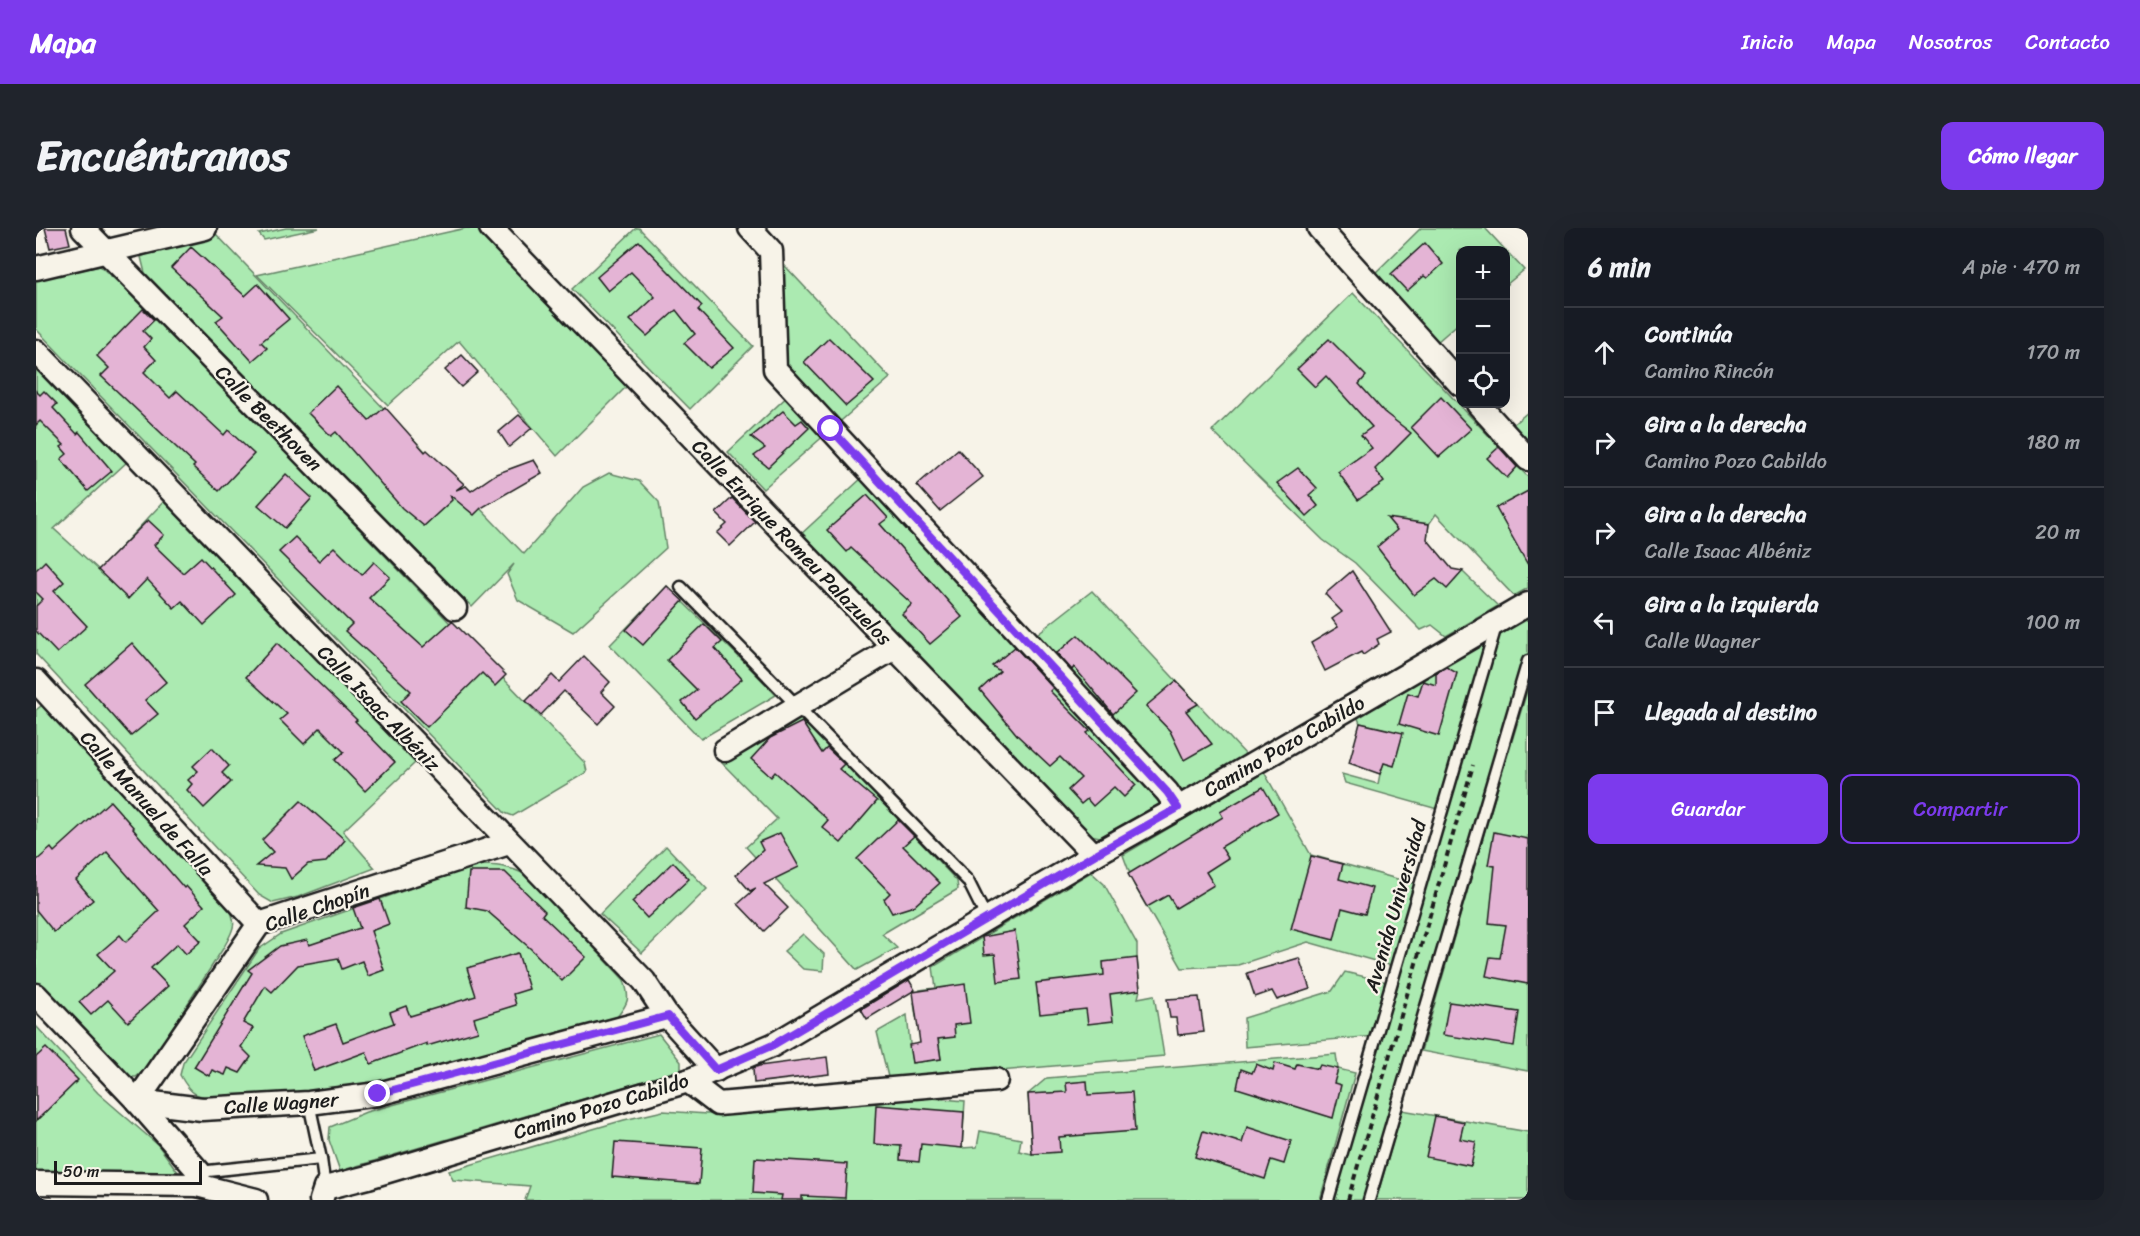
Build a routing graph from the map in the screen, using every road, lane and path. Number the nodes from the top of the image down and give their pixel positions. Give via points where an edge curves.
1 (82, 228) edge
2 (205, 228) edge
3 (491, 228) edge
4 (750, 228) edge
5 (1319, 228) edge
6 (105, 252) junction
7 (36, 268) edge
8 (36, 351) edge
9 (1456, 379) edge
10 (1482, 408) edge
11 (1528, 459) edge
12 (681, 586) dead end
13 (1528, 604) edge
14 (456, 608) dead end
15 (1497, 623) junction
16 (894, 648) junction
17 (1528, 661) edge
18 (36, 681) edge
19 (799, 705) junction
20 (725, 750) dead end
21 (1474, 763) dead end
22 (1178, 808) junction
23 (509, 843) junction
24 (1094, 855) junction
25 (987, 919) junction
26 (259, 924) junction
27 (36, 995) edge
28 (668, 1016) junction
29 (716, 1070) junction
30 (996, 1080) dead end
31 (688, 1081) junction
32 (137, 1101) junction
33 (309, 1103) junction
34 (321, 1159) junction
35 (198, 1179) junction
36 (36, 1184) edge
37 (323, 1194) edge
38 (256, 1200) edge
39 (1328, 1200) edge
40 (1348, 1200) edge
41 (1369, 1200) edge

1 - 6 street, Calle Beethoven
2 - 6 street
3 - 16 street, Calle Enrique Romeu Palazuelos
4 - 22 street via 771,251 775,369
5 - 9 street
6 - 7 street
6 - 14 street, Calle Beethoven
8 - 23 street, Calle Isaac Albéniz
10 - 11 street
12 - 19 lane
13 - 15 street, Camino Pozo Cabildo
15 - 22 street, Camino Pozo Cabildo
15 - 39 lane, Avenida Universidad
16 - 19 street
16 - 24 street, Calle Enrique Romeu Palazuelos
17 - 41 lane
18 - 26 street, Calle Manuel de Falla
19 - 20 street
19 - 25 lane via 968,881
21 - 40 path
22 - 24 street, Camino Pozo Cabildo
23 - 26 street, Calle Chopín
23 - 28 street, Calle Isaac Albéniz via 644,981
24 - 25 street, Camino Pozo Cabildo
25 - 29 street, Camino Pozo Cabildo via 773,1045
26 - 32 street, Calle Chopín
27 - 32 street
28 - 29 street, Calle Isaac Albéniz
28 - 33 street, Calle Wagner via 378,1094
29 - 31 street, Camino Pozo Cabildo
30 - 31 street via 718,1104
31 - 37 street, Camino Pozo Cabildo
32 - 33 street, Calle Wagner via 202,1109
32 - 35 street
33 - 34 lane
34 - 35 lane
34 - 37 lane
35 - 36 street
35 - 38 street

